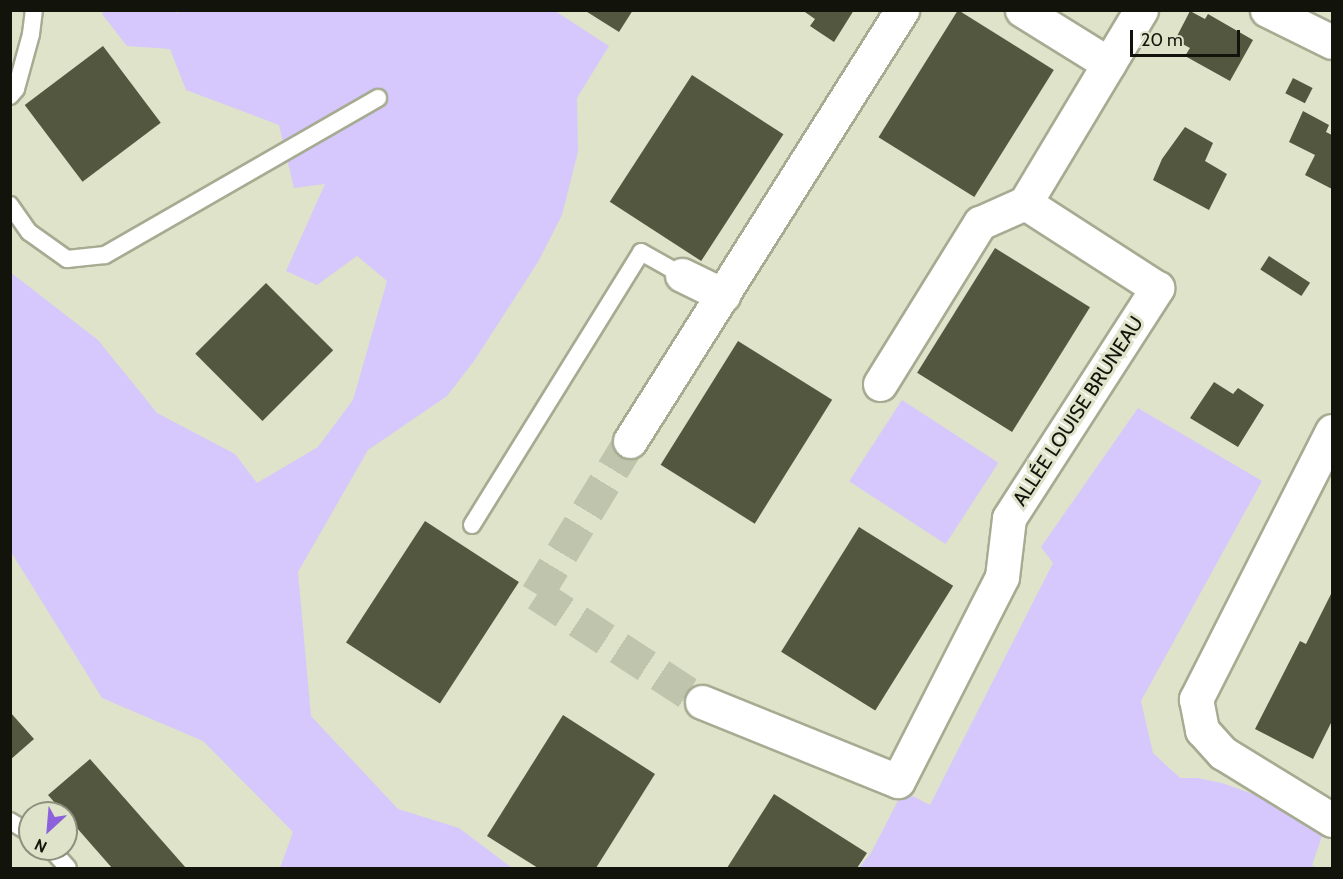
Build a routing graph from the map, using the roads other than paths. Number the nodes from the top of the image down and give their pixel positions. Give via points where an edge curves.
1 (34, 10) edge
2 (902, 10) edge
3 (1022, 10) edge
4 (1141, 10) edge
5 (1267, 10) edge
6 (1332, 42) edge
7 (1109, 64) junction
8 (10, 96) edge
9 (378, 98) dead end
10 (1025, 203) junction
11 (10, 205) edge
12 (682, 275) joint
13 (723, 295) junction
14 (880, 384) dead end
15 (1332, 430) edge
16 (630, 441) tunnel mouth
17 (472, 525) dead end
18 (702, 702) tunnel mouth
19 (1332, 820) edge

1 - 8 lane via 31,34
2 - 13 street
3 - 7 street
4 - 7 street
5 - 6 street
7 - 10 street
9 - 11 lane via 105,255 67,260 29,231
10 - 14 street via 980,223
10 - 18 street, ALLÉE LOUISE BRUNEAU via 1157,288 1009,518 1002,577 898,781
12 - 13 street
12 - 17 lane via 641,252
13 - 16 street
15 - 19 street via 1196,699 1202,730 1223,753

